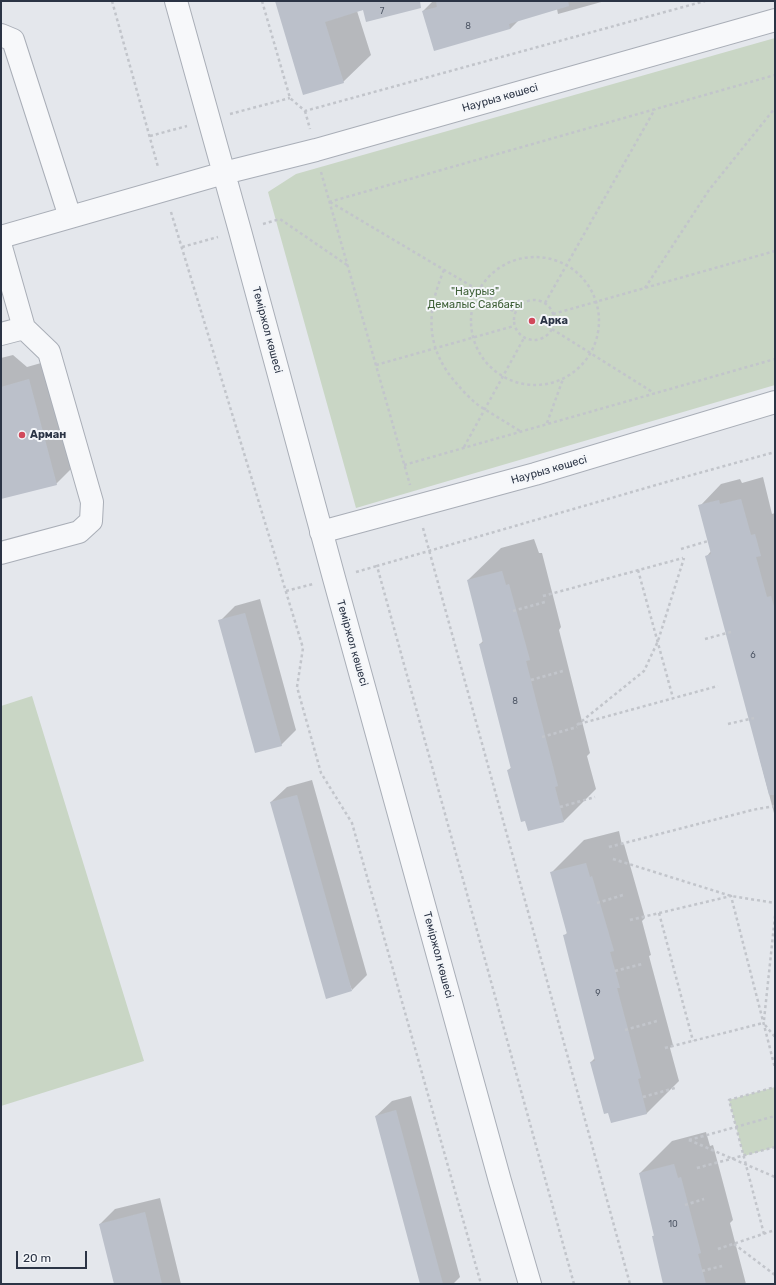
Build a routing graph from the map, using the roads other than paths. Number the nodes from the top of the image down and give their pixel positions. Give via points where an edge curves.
1 (176, 1) edge
2 (775, 20) edge
3 (1, 35) edge
4 (224, 173) junction
5 (70, 216) junction
6 (1, 237) edge
7 (1, 247) edge
8 (24, 328) junction
9 (1, 334) edge
10 (775, 402) edge
11 (321, 532) junction
12 (1, 553) edge
13 (530, 1284) edge

1 - 4 street, Теміржол көшесі
2 - 4 street, Наурыз көшесі via 316,150
3 - 5 street via 13,40
4 - 5 street, Наурыз көшесі
4 - 11 street, Теміржол көшесі
5 - 6 street, Наурыз көшесі
7 - 8 street
8 - 9 street
8 - 12 street via 49,352 92,502 91,521 79,532
10 - 11 street, Наурыз көшесі via 542,472
11 - 13 street, Теміржол көшесі

